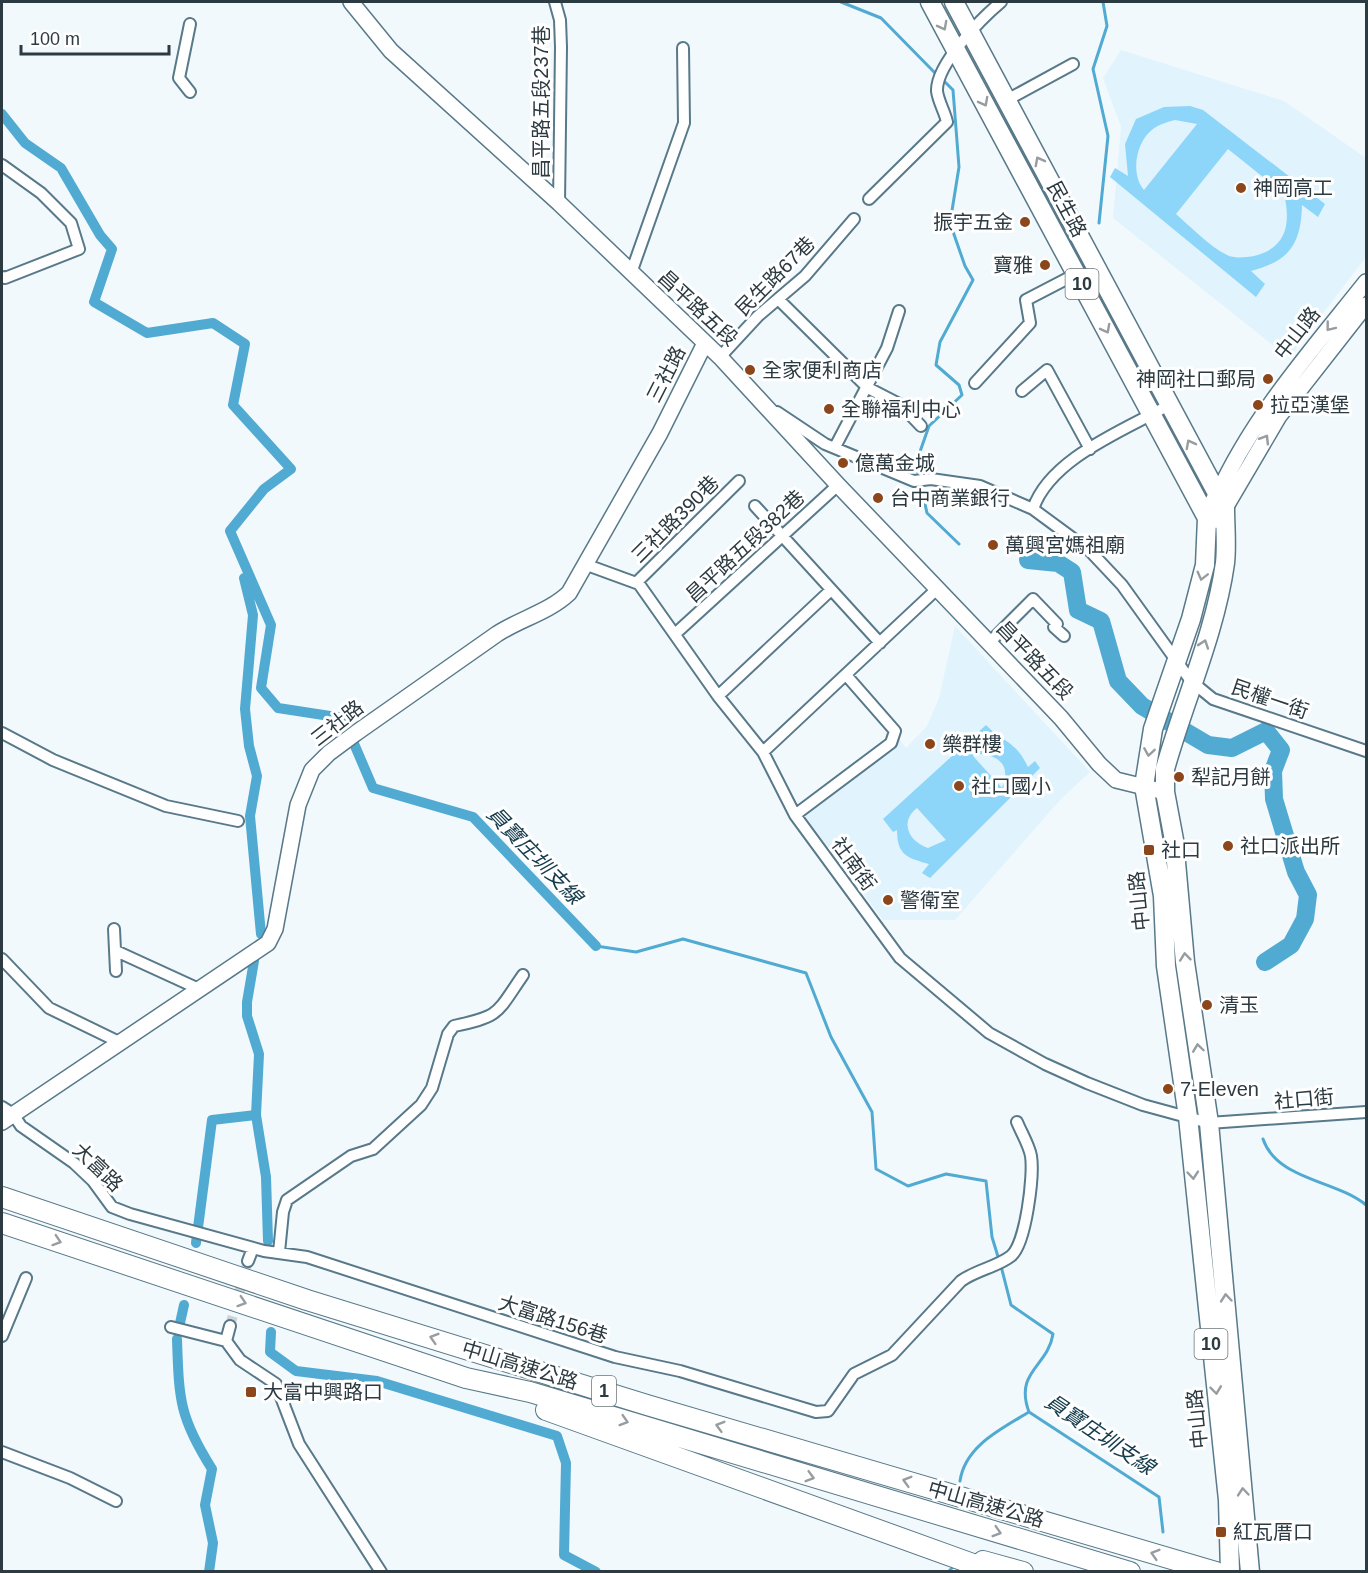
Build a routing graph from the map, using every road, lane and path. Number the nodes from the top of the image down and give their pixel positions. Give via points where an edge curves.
1 (351, 2) edge
2 (555, 2) edge
3 (930, 2) edge
4 (954, 2) edge
5 (1002, 2) edge
6 (190, 24) dead end
7 (970, 33) junction
8 (683, 48) dead end
9 (956, 51) junction
10 (1073, 64) dead end
11 (190, 92) dead end
12 (1006, 100) junction
13 (2, 165) edge
14 (869, 199) dead end
15 (559, 203) junction
16 (854, 219) dead end
17 (631, 273) junction
18 (1076, 274) junction
19 (2, 277) edge
20 (1366, 282) edge
21 (778, 299) junction
22 (1366, 305) edge
23 (899, 311) dead end
24 (705, 343) junction
25 (720, 357) junction
26 (975, 383) dead end
27 (868, 388) junction
28 (1022, 391) dead end
29 (1169, 405) junction
30 (766, 406) junction
31 (1152, 415) junction
32 (921, 426) dead end
33 (835, 447) junction
34 (1089, 449) junction
35 (738, 481) dead end
36 (838, 485) junction
37 (755, 506) dead end
38 (1033, 509) junction
39 (1219, 511) junction
40 (782, 537) junction
41 (587, 565) junction
42 (636, 583) junction
43 (938, 588) junction
44 (831, 590) junction
45 (675, 634) junction
46 (1064, 636) dead end
47 (880, 643) junction
48 (989, 643) junction
49 (1176, 660) junction
50 (846, 675) junction
51 (1191, 681) junction
52 (718, 696) junction
53 (2, 733) edge
54 (1366, 751) edge
55 (763, 752) junction
56 (1144, 786) junction
57 (1165, 792) junction
58 (795, 815) junction
59 (238, 821) dead end
60 (114, 928) dead end
61 (116, 951) junction
62 (2, 959) edge
63 (116, 971) dead end
64 (523, 975) dead end
65 (199, 989) junction
66 (119, 1042) junction
67 (1366, 1112) edge
68 (5, 1114) edge
69 (1188, 1117) junction
70 (1017, 1122) dead end
71 (1209, 1122) junction
72 (2, 1197) edge
73 (2, 1223) edge
74 (253, 1248) junction
75 (279, 1252) junction
76 (248, 1261) tunnel mouth
77 (26, 1278) dead end
78 (230, 1326) tunnel mouth
79 (171, 1327) dead end
80 (2, 1336) edge
81 (226, 1341) junction
82 (466, 1378) junction
83 (2, 1452) edge
84 (116, 1501) dead end
85 (945, 1552) junction
86 (1219, 1571) edge
87 (381, 1572) edge
88 (995, 1572) edge
89 (1023, 1572) edge
90 (1130, 1572) edge
91 (1250, 1572) edge

1 - 15 street, 昌平路五段 via 391,51
2 - 15 street, 昌平路五段237巷 via 561,47
3 -> 9 main road, 民生路 / 10
4 - 7 main road, 民生路 / 10
5 - 7 street
6 - 11 street via 179,78
7 - 9 street
7 - 12 main road, 民生路 / 10
8 - 17 street via 684,123
9 - 14 street via 937,91 946,123
9 -> 18 main road, 民生路 / 10
10 - 12 street
29 -> 12 main road, 民生路 / 10
13 - 19 street via 41,193 71,223 79,249
15 - 17 street, 昌平路五段
16 - 21 street, 民生路67巷 via 805,276
17 - 24 street, 昌平路五段
18 - 26 street via 1026,300 1030,322
18 -> 31 main road, 民生路 / 10
20 -> 39 street, 中山路 via 1261,415 1233,461
21 - 25 street, 民生路67巷
21 - 27 street
39 -> 22 street, 中山路 via 1279,416
23 - 27 street
24 - 25 street, 昌平路五段
24 - 41 street, 三社路
25 - 30 street, 昌平路五段
27 - 32 street via 902,405
27 - 33 street
28 - 34 street via 1047,369
29 - 31 street
39 -> 29 main road, 民生路 / 10
30 - 33 street, 民權一街
30 - 36 street, 昌平路五段
31 - 34 street
31 - 39 main road, 民生路 / 10
33 - 38 street, 民權一街 via 914,481 931,479 980,486
34 - 38 street via 1054,475
35 - 42 street, 三社路390巷
36 - 40 street, 昌平路五段382巷
36 - 43 street, 昌平路五段
37 - 40 street
38 - 49 street, 民權一街 via 1090,551 1122,585
39 -> 49 main road, 中山路 / 10 via 1191,619
51 -> 39 main road, 中山路 / 10 via 1210,626 1225,562
40 - 44 street
40 - 45 street, 昌平路五段382巷
41 - 42 street
41 - 65 street, 三社路 via 558,603 516,621 356,733 312,770 298,805 275,929 268,943
42 - 45 street, 社南街
43 - 47 street
43 - 48 street, 昌平路五段
44 - 47 street
44 - 52 street
45 - 52 street, 社南街
46 - 48 street via 1033,599
47 - 50 street
48 - 56 street, 昌平路五段 via 1116,780
49 - 51 street, 民權一街
49 -> 56 main road, 中山路 / 10 via 1157,714
50 - 55 street
50 - 58 street via 896,731 891,743
51 - 54 street, 民權一街 via 1213,699
51 - 57 main road, 中山路 / 10 via 1165,769
52 - 55 street, 社南街
53 - 59 street via 53,760 166,806
55 - 58 street, 社南街
56 - 57 street, 昌平路五段
56 - 69 main road, 中山路 / 10 via 1163,896 1166,966
71 -> 57 main road, 中山路 / 10
58 - 69 street, 社南街 via 900,958 988,1033 1087,1083
60 - 61 street
61 - 63 street
61 - 65 street
62 - 66 street via 49,1008
64 - 75 street via 496,1014 454,1026 432,1088 421,1105 373,1149 351,1156 287,1200
65 - 66 street, 三社路
66 - 68 street, 三社路
67 - 71 street, 社口街
68 - 74 street, 大富路 via 74,1163 112,1207
69 - 71 street, 社南街
69 -> 86 main road, 中山路 / 10 via 1228,1500
70 - 75 street, 大富路156巷 via 1031,1155 1031,1183 1019,1246 1011,1256 961,1281 892,1355 854,1374 828,1411 816,1412 680,1371 615,1358 307,1257
91 -> 71 main road, 中山路 / 10
86 -> 72 highway, 中山高速公路 / 1 via 658,1408 307,1300
73 -> 82 highway, 中山高速公路 / 1
74 - 75 street, 大富路
74 - 76 street
77 - 80 street
78 - 81 street
79 - 81 street
81 - 87 street via 240,1360 276,1384 299,1444
82 - 85 highway via 531,1405
82 -> 90 highway, 中山高速公路 / 1 via 530,1392
83 - 84 street
85 - 88 highway
85 - 89 highway

